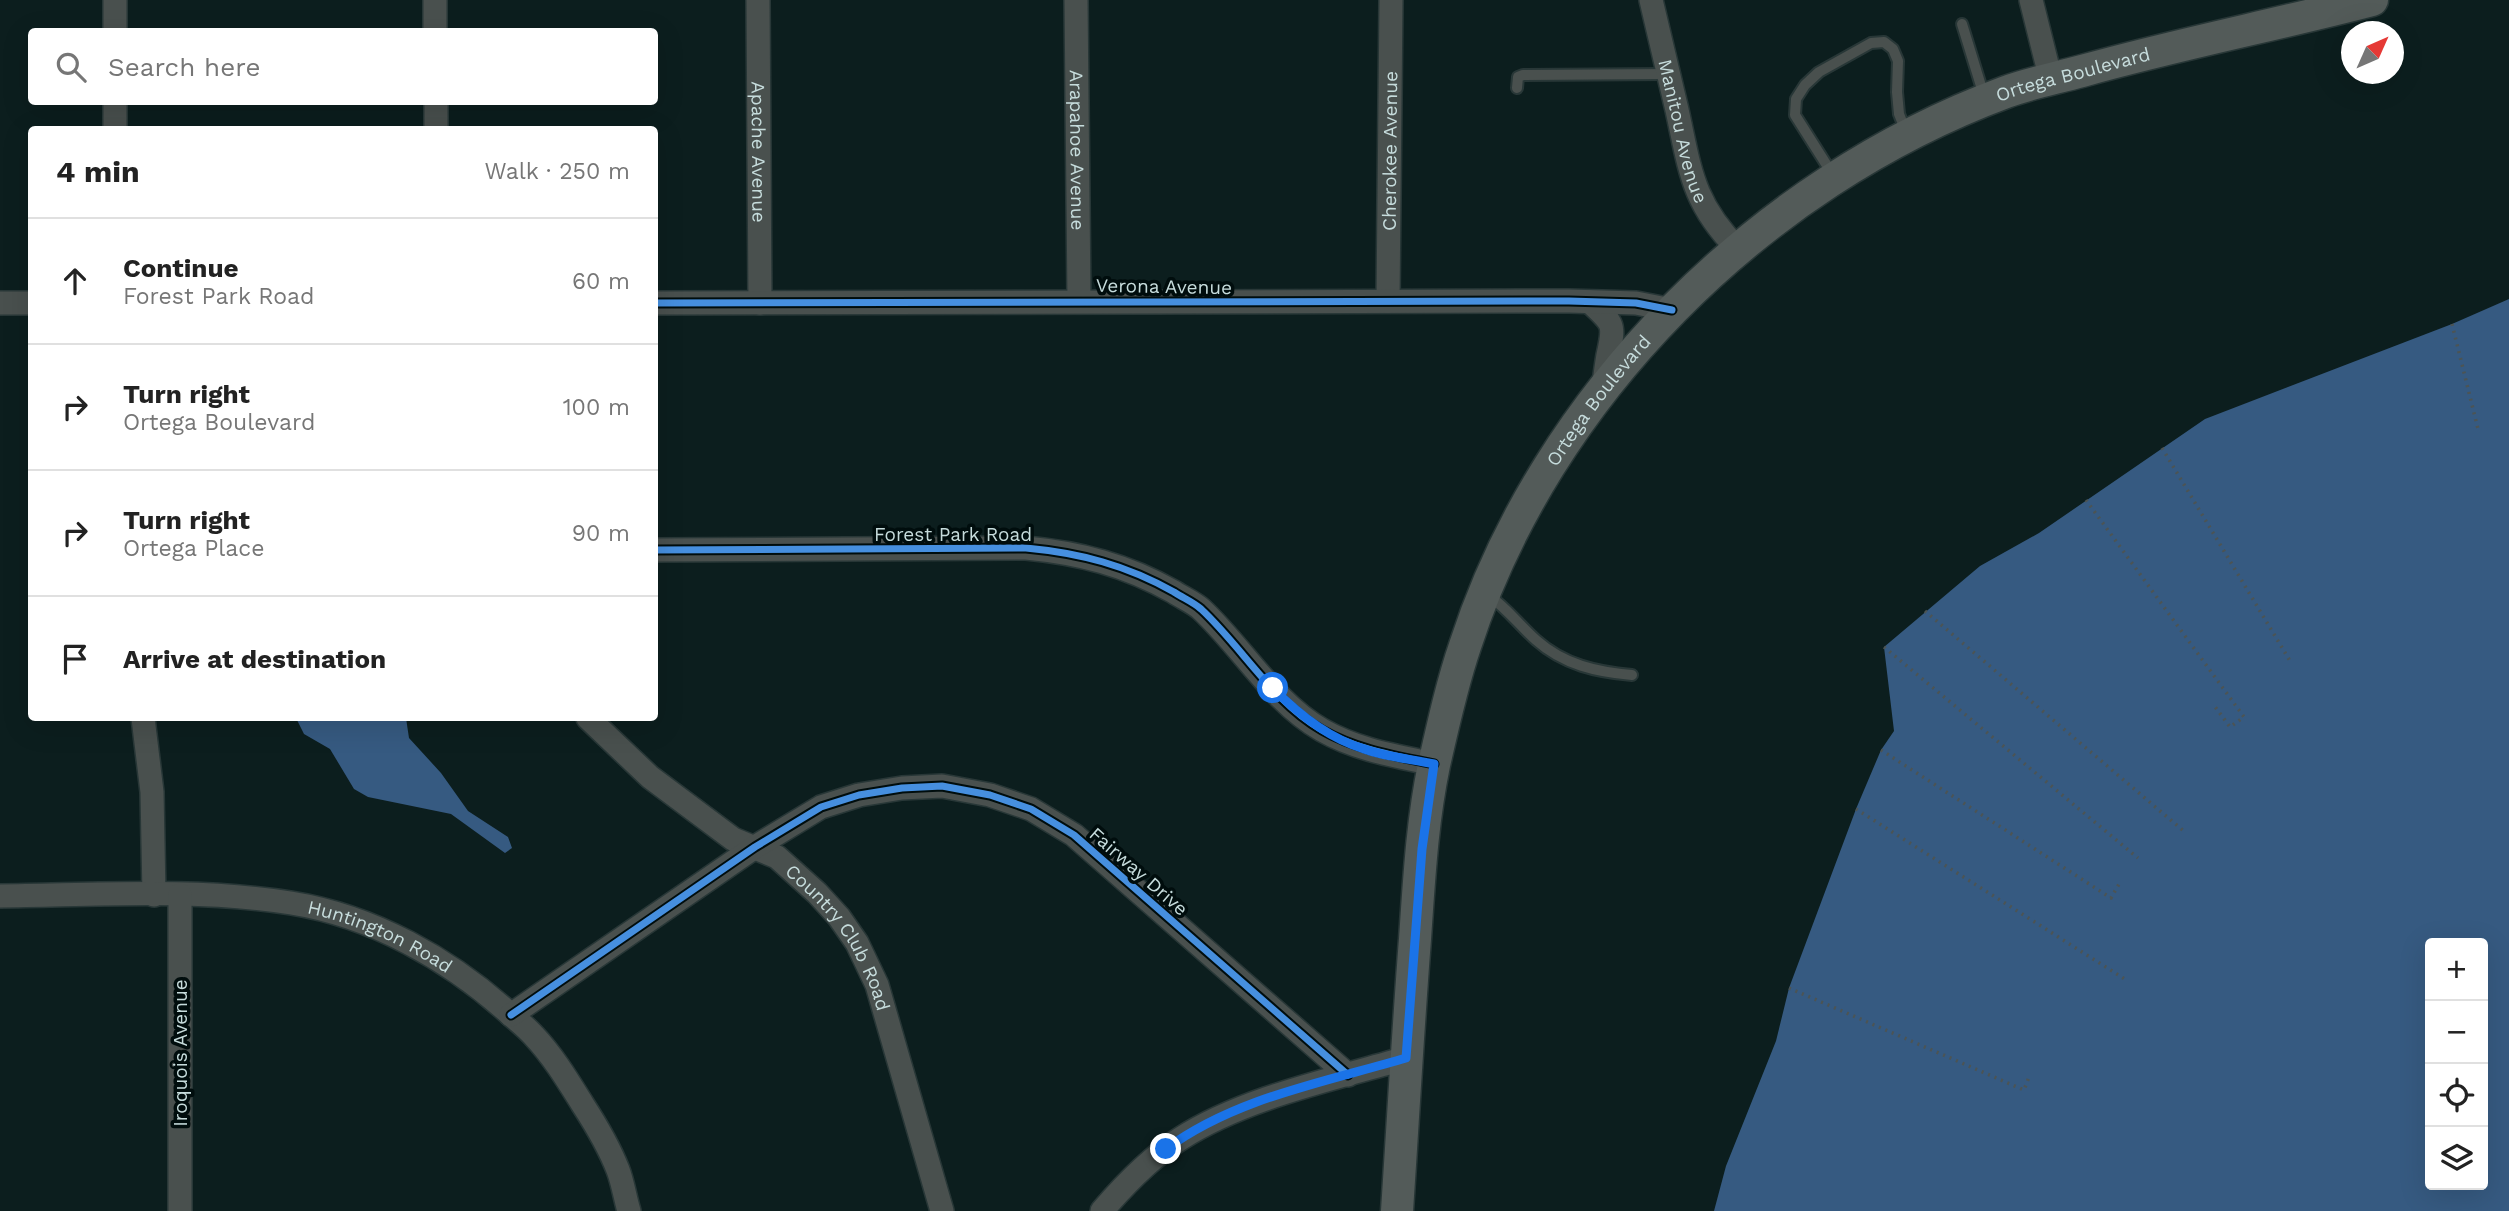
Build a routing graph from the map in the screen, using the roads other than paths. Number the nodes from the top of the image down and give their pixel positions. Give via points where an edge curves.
1 (115, 0) edge
2 (435, 0) edge
3 (758, 0) edge
4 (1076, 0) edge
5 (1391, 0) edge
6 (1651, 0) edge
7 (2031, 0) edge
8 (2362, 1) edge
9 (1962, 24) dead end
10 (115, 28) edge
11 (435, 28) edge
12 (1668, 74) junction
13 (2051, 80) junction
14 (1517, 88) dead end
15 (1986, 101) junction
16 (115, 105) edge
17 (436, 105) edge
18 (115, 126) edge
19 (436, 126) edge
20 (1908, 136) junction
21 (1835, 178) junction
22 (1738, 249) junction
23 (1079, 301) junction
24 (1388, 302) junction
25 (1590, 302) junction
26 (0, 303) edge
27 (28, 303) edge
28 (658, 303) edge
29 (760, 303) junction
30 (1672, 310) junction
31 (1603, 389) junction
32 (658, 550) edge
33 (1486, 594) junction
34 (1632, 675) dead end
35 (143, 721) edge
36 (591, 721) edge
37 (1434, 764) junction
38 (755, 847) junction
39 (154, 895) junction
40 (180, 895) junction
41 (0, 896) edge
42 (511, 1015) junction
43 (1406, 1058) junction
44 (1348, 1075) junction
45 (180, 1211) edge
46 (629, 1211) edge
47 (942, 1211) edge
48 (1102, 1211) edge
49 (1397, 1211) edge

1 - 10 street
2 - 11 street
3 - 29 street, Apache Avenue
4 - 23 street, Arapahoe Avenue
5 - 24 street, Cherokee Avenue
6 - 12 street, Manitou Avenue
7 - 13 street
8 - 13 main road, Ortega Boulevard
9 - 15 lane
12 - 14 lane via 1523,75 1517,76
12 - 22 street, Manitou Avenue via 1693,180 1710,216
13 - 15 main road, Ortega Boulevard
15 - 20 main road, Ortega Boulevard
16 - 18 street
17 - 19 street
20 - 21 main road, Ortega Boulevard
20 - 21 lane via 1899,114 1898,61 1884,42 1871,43 1819,72 1796,99 1795,115
21 - 22 main road, Ortega Boulevard
22 - 30 main road, Ortega Boulevard
23 - 24 street, Verona Avenue
23 - 29 street, Verona Avenue
24 - 25 street, Verona Avenue
25 - 30 street, Verona Avenue
25 - 31 street via 1606,316 1614,335
26 - 27 street
28 - 29 street, Verona Avenue
30 - 31 main road, Ortega Boulevard
31 - 33 main road, Ortega Boulevard via 1538,487
32 - 37 street, Forest Park Road via 1026,548 1080,555 1155,581 1199,607 1292,708 1321,730 1364,749
33 - 34 lane via 1567,662
33 - 37 main road, Ortega Boulevard via 1465,645
35 - 39 street via 152,792
36 - 38 street, Country Club Road via 650,776 733,839
37 - 43 main road, Ortega Boulevard via 1422,849
38 - 42 street, Fairway Drive
38 - 44 street, Fairway Drive via 821,807 902,788 942,786 1031,809 1074,835
38 - 47 street, Country Club Road via 777,857 817,893 856,943 877,985
39 - 40 street, Huntington Road
39 - 41 street, Huntington Road
40 - 42 street, Huntington Road via 249,897 347,917 398,937 449,966
40 - 45 street, Iroquois Avenue
42 - 46 street, Huntington Road via 562,1072 592,1120 618,1171
43 - 44 street
43 - 49 main road, Ortega Boulevard
44 - 48 street via 1208,1123 1152,1160

